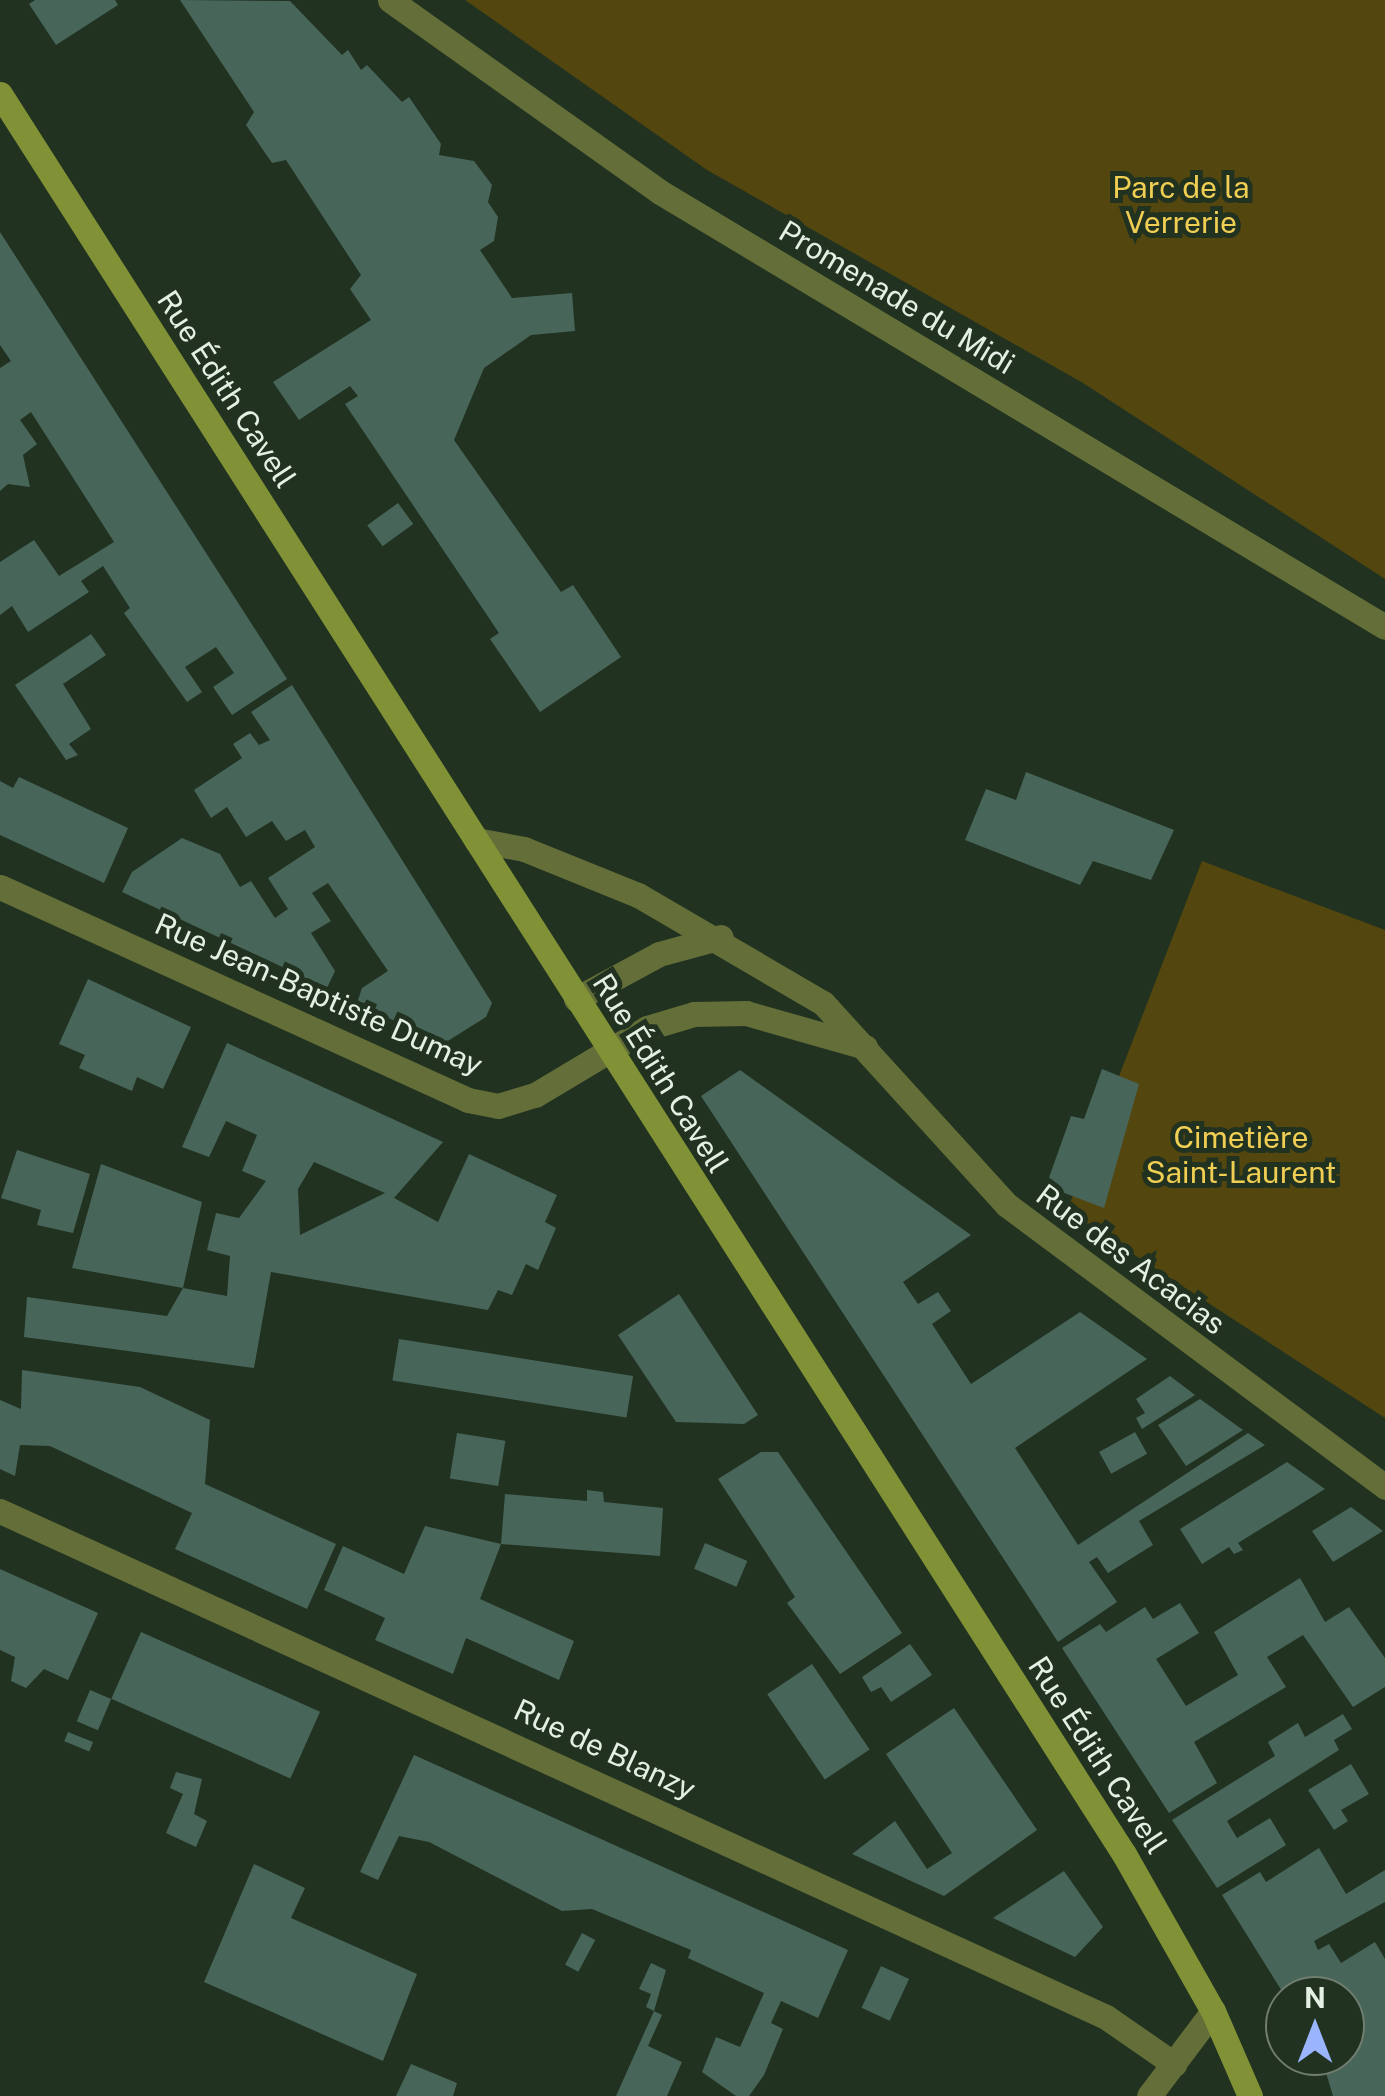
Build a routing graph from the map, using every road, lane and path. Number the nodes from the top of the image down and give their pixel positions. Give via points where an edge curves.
1 (390, 0) edge
2 (0, 94) edge
3 (1385, 628) edge
4 (476, 840) junction
5 (0, 887) edge
6 (721, 937) junction
7 (576, 999) junction
8 (608, 1049) junction
9 (870, 1049) junction
10 (1385, 1487) edge
11 (0, 1512) edge
12 (1213, 2011) junction
13 (1174, 2064) junction
14 (1149, 2096) edge
15 (1250, 2096) edge

1 - 3 street, Promenade du Midi via 660,192
2 - 4 street, Rue Édith Cavell
4 - 6 street, Rue des Acacias via 524,848
4 - 7 street, Rue Édith Cavell
5 - 8 street, Rue Jean-Baptiste Dumay via 468,1100 517,1102
6 - 7 street via 659,954
6 - 9 street, Rue des Acacias via 823,1002
7 - 8 street, Rue Édith Cavell
8 - 9 street via 694,1014 746,1013
8 - 12 street, Rue Édith Cavell via 1124,1854
9 - 10 street, Rue des Acacias via 1007,1206
11 - 13 street, Rue de Blanzy via 1064,1998
12 - 13 street
12 - 15 street, Rue Édith Cavell
13 - 14 street

